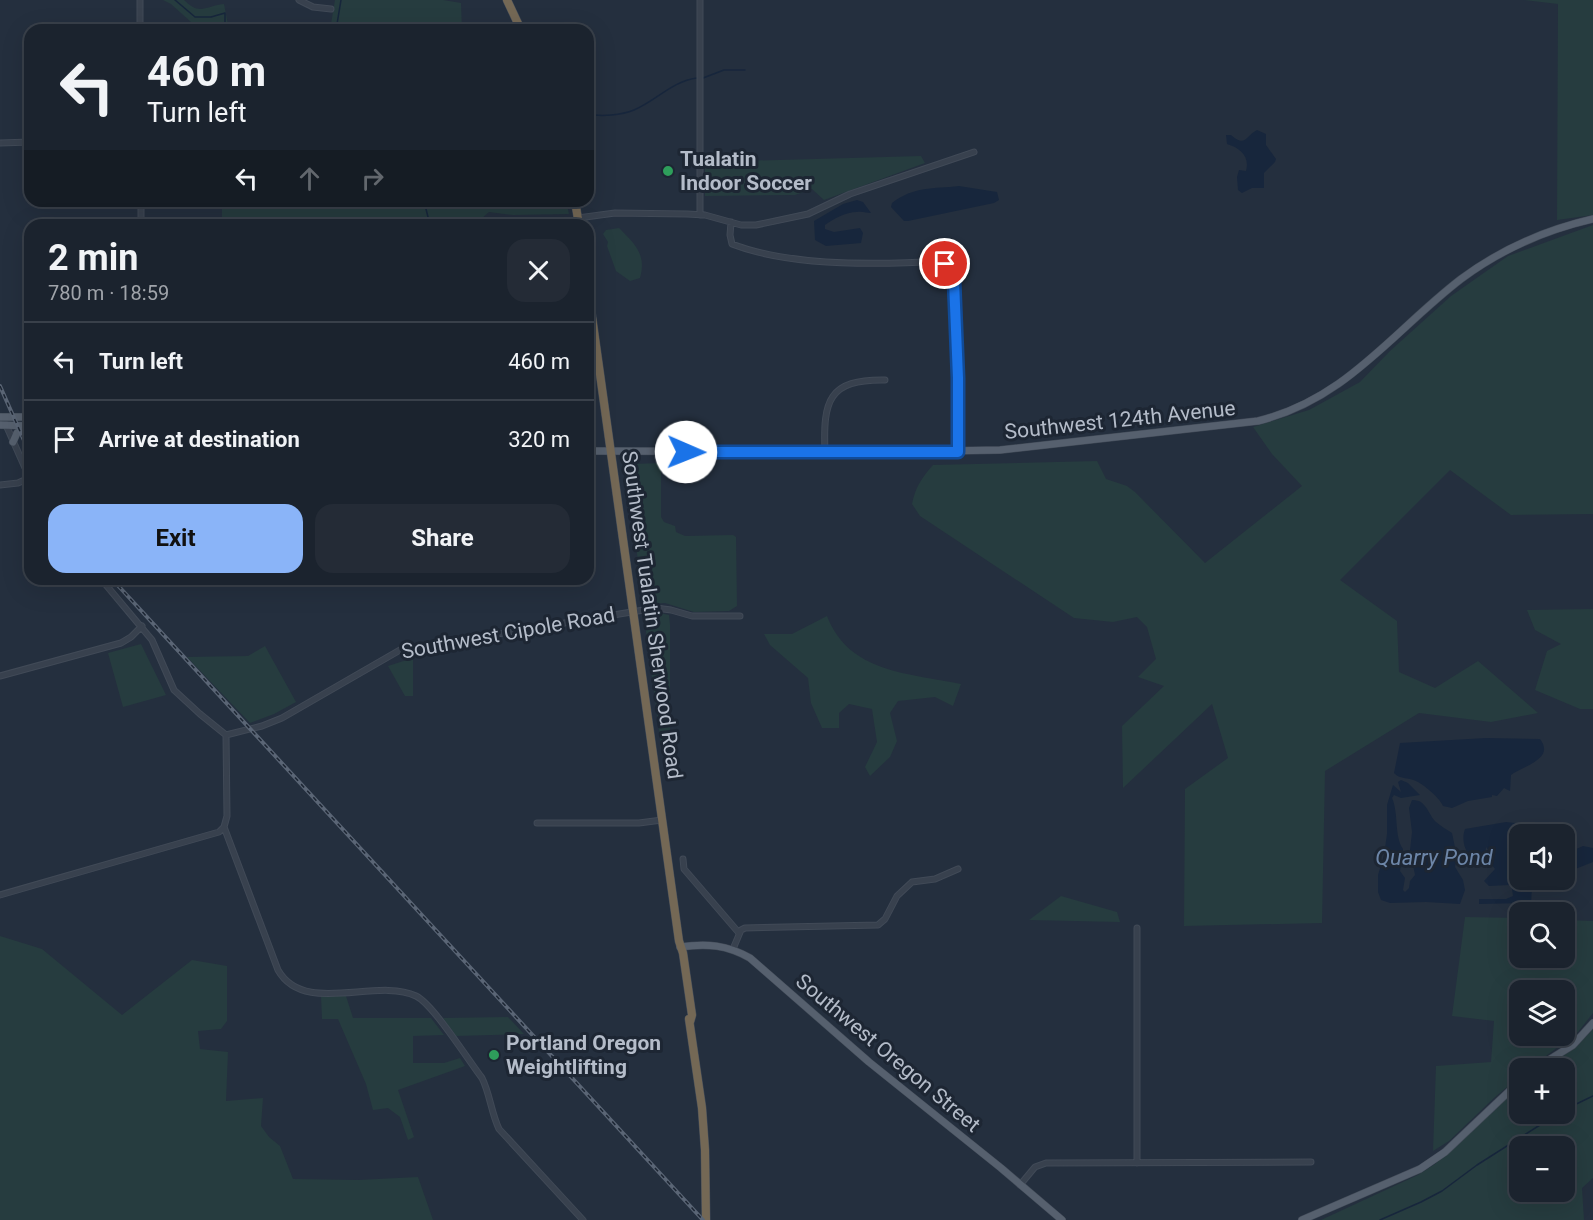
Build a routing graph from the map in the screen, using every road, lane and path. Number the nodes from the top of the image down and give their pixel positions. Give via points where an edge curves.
1 (140, 0) edge
2 (299, 0) edge
3 (507, 0) edge
4 (700, 0) edge
5 (331, 9) dead end
6 (140, 24) edge
7 (518, 24) edge
8 (24, 142) edge
9 (0, 143) edge
10 (974, 152) dead end
11 (700, 215) junction
12 (594, 219) edge
13 (1593, 219) edge
14 (731, 222) junction
15 (594, 331) edge
16 (885, 380) dead end
17 (1, 415) edge
18 (24, 417) edge
19 (3, 425) edge
20 (24, 426) edge
21 (24, 429) edge
22 (13, 442) junction
23 (594, 451) edge
24 (611, 451) junction
25 (825, 452) junction
26 (958, 452) junction
27 (24, 465) edge
28 (24, 480) edge
29 (0, 485) edge
30 (106, 585) edge
31 (633, 611) junction
32 (741, 616) dead end
33 (142, 626) junction
34 (0, 676) edge
35 (226, 735) junction
36 (662, 820) junction
37 (537, 823) dead end
38 (224, 827) junction
39 (683, 859) dead end
40 (958, 869) dead end
41 (0, 895) edge
42 (1137, 928) dead end
43 (739, 933) junction
44 (680, 947) junction
45 (733, 949) junction
46 (1593, 1023) edge
47 (1552, 1058) edge
48 (1509, 1091) edge
49 (1311, 1162) dead end
50 (1137, 1163) junction
51 (1020, 1185) junction
52 (583, 1220) edge
53 (706, 1220) edge
54 (1062, 1220) edge
55 (1302, 1220) edge

1 - 6 street
2 - 5 street
3 - 7 highway
4 - 11 street
8 - 9 street
10 - 14 street via 850,194 797,218 756,225
11 - 12 street via 631,213
11 - 14 street
13 - 26 main road, Southwest 124th Avenue via 1532,238 1481,265 1340,384 1282,414 1226,426
14 - 26 street via 732,244 775,256 945,264 954,281
15 - 24 highway, Southwest Tualatin Sherwood Road
16 - 25 street via 851,382 836,393 826,415
17 - 18 main road
17 - 19 main road
19 - 20 main road
19 - 22 street
21 - 22 main road
22 - 27 street
23 - 24 main road, Southwest 124th Avenue
24 - 25 main road, Southwest 124th Avenue
24 - 31 highway, Southwest Tualatin Sherwood Road
25 - 26 main road, Southwest 124th Avenue
28 - 29 street
30 - 33 street
31 - 32 street, Southwest Cipole Road via 656,608 692,616
31 - 35 street, Southwest Cipole Road via 400,650 282,718
31 - 36 highway, Southwest Tualatin Sherwood Road
33 - 34 street via 121,643
33 - 35 street via 156,646 174,690
35 - 38 street via 228,811
36 - 37 street
36 - 44 highway, Southwest Tualatin Sherwood Road
38 - 41 street via 208,836
38 - 52 street via 285,981 309,992 398,991 428,1003 482,1078 499,1129
39 - 43 street via 684,869
40 - 43 street via 935,879 912,882 897,896 878,925 745,928
42 - 50 street
43 - 45 street
44 - 45 main road, Southwest Oregon Street via 706,944
44 - 53 highway, Southwest Tualatin Sherwood Road via 692,1015 704,1131
45 - 51 main road, Southwest Oregon Street via 755,962 876,1068
46 - 47 main road via 1573,1045
48 - 55 main road via 1437,1159
49 - 50 street
50 - 51 street via 1040,1164
51 - 54 main road, Southwest Oregon Street

